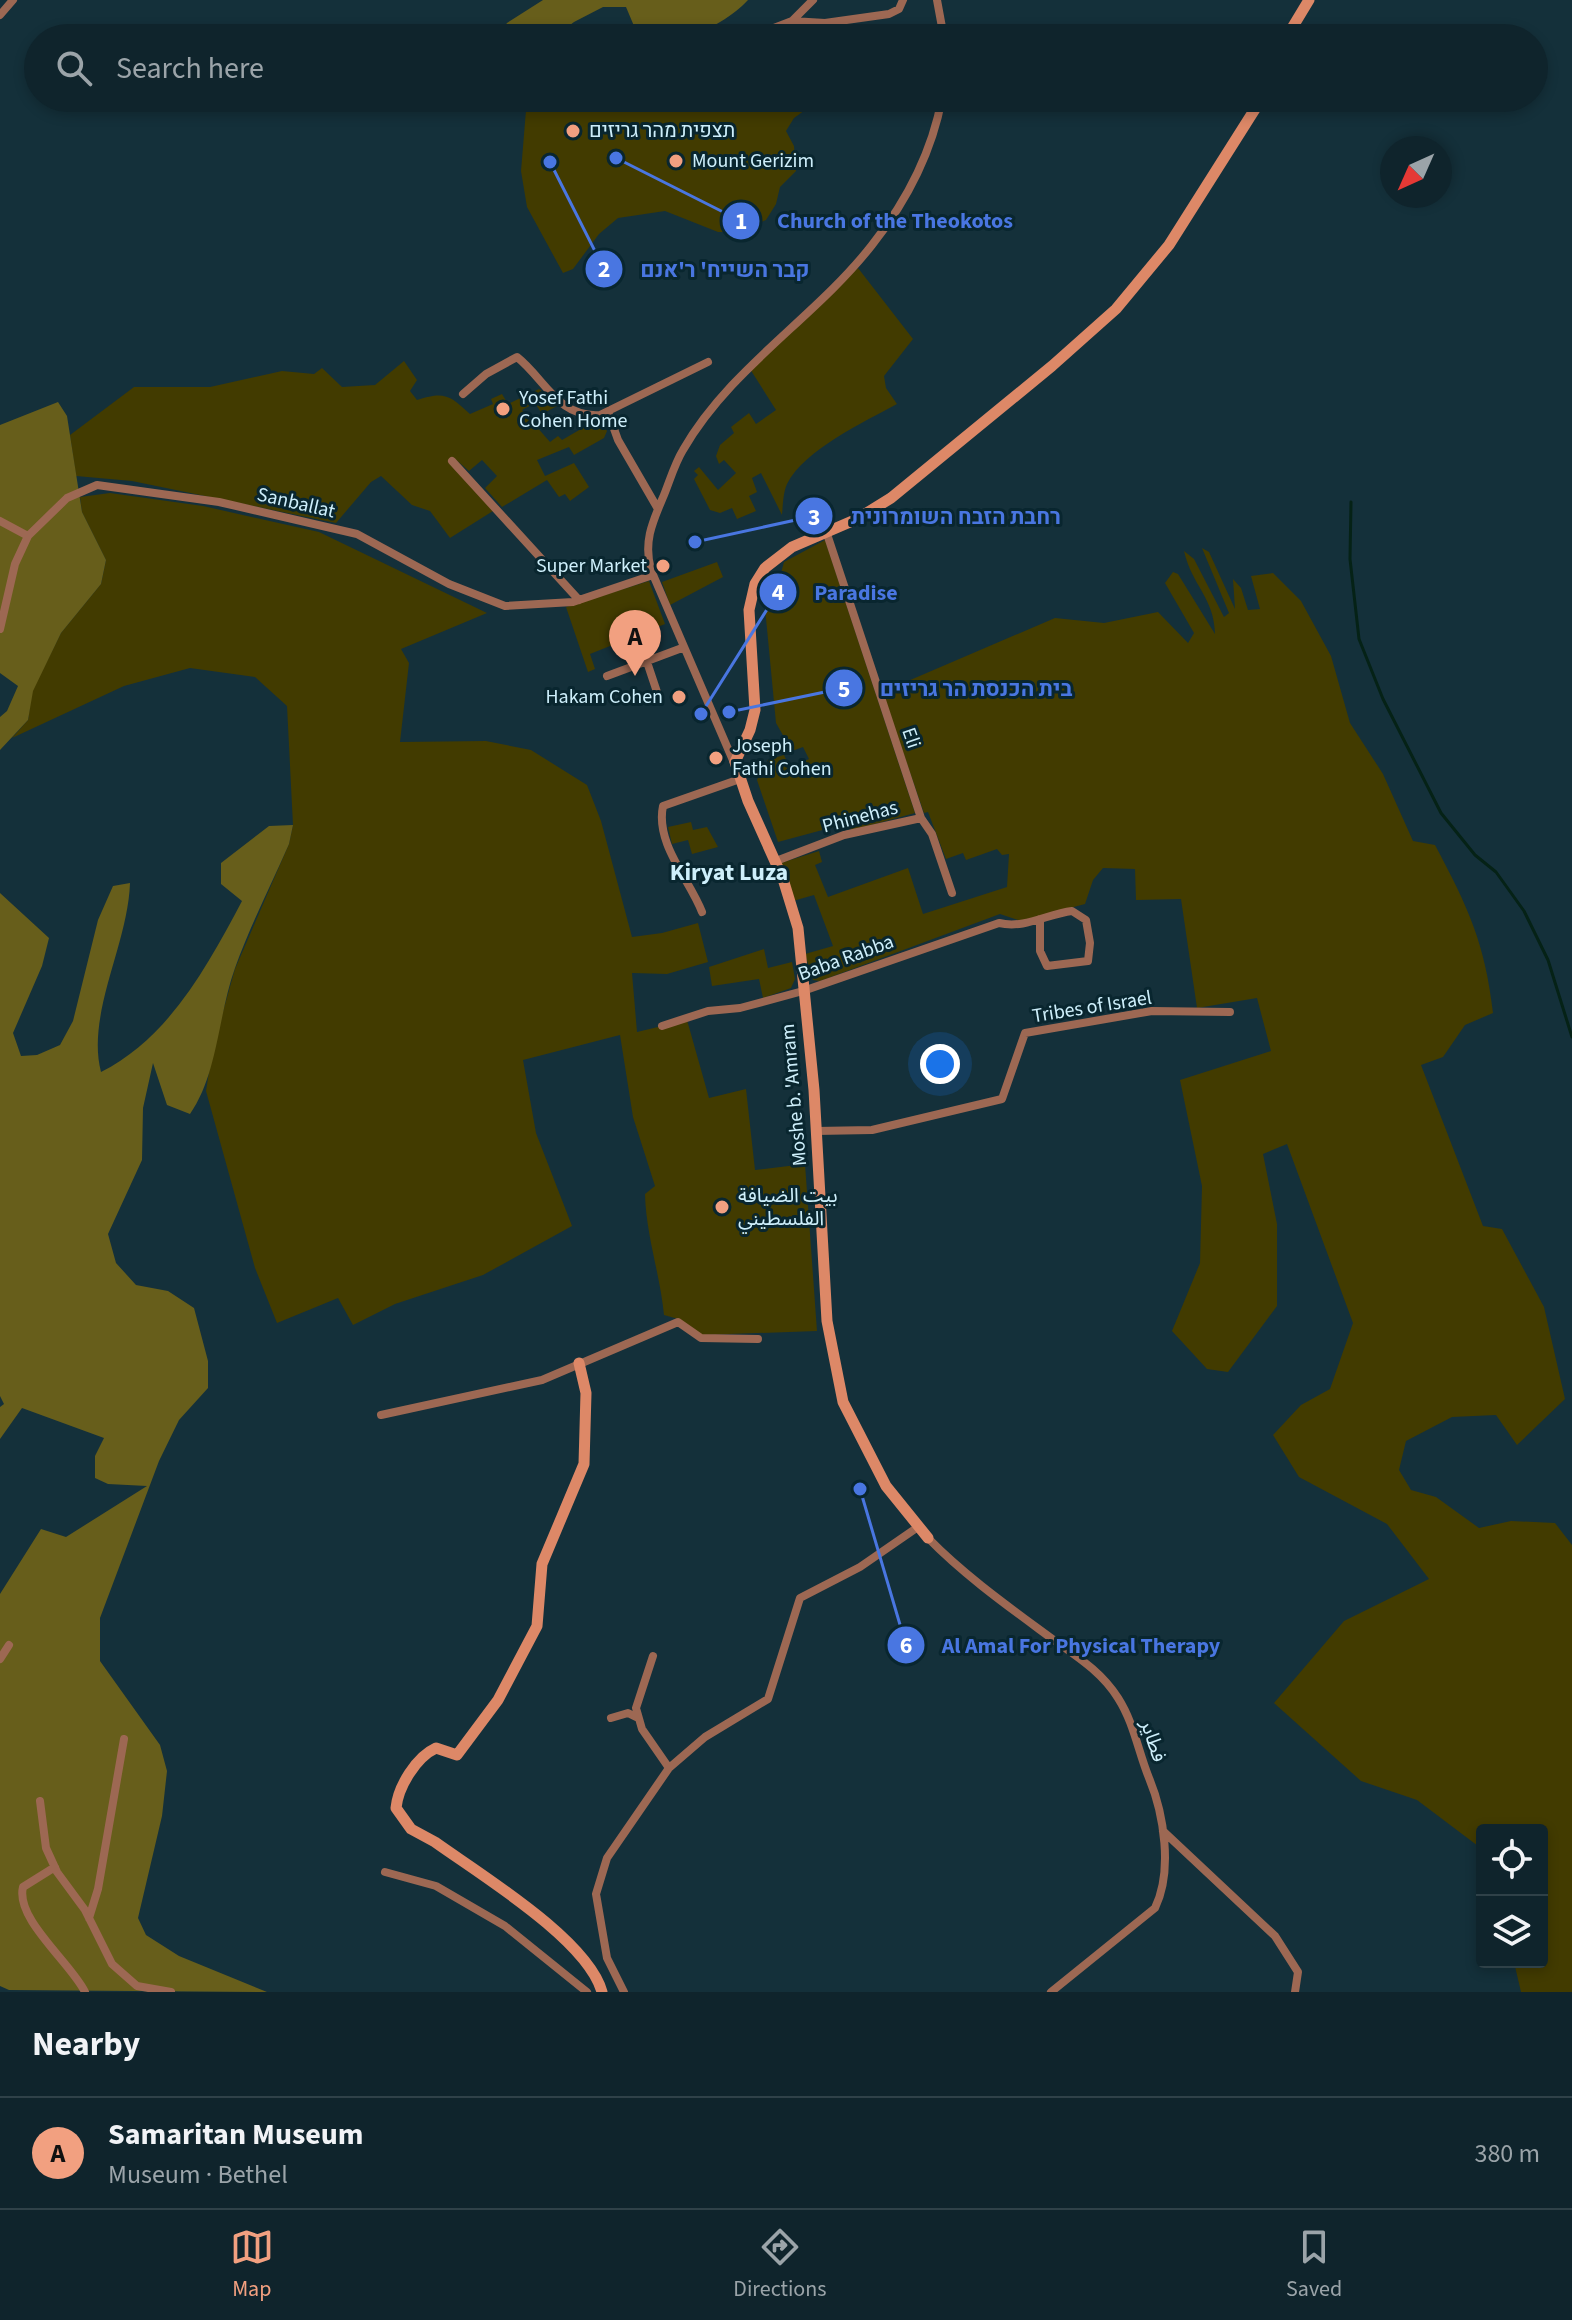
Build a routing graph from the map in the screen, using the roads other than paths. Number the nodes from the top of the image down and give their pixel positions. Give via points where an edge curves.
1 (13, 0) edge
2 (813, 0) edge
3 (903, 0) edge
4 (937, 0) edge
5 (1309, 0) edge
6 (0, 15) edge
7 (792, 21) junction
8 (784, 24) edge
9 (941, 24) edge
10 (1294, 24) edge
11 (938, 112) edge
12 (1253, 112) edge
13 (708, 362) dead end
14 (463, 394) dead end
15 (608, 412) junction
16 (452, 461) dead end
17 (658, 509) junction
18 (0, 521) edge
19 (826, 531) junction
20 (28, 536) junction
21 (653, 575) junction
22 (579, 600) junction
23 (0, 629) edge
24 (682, 648) junction
25 (647, 662) junction
26 (607, 676) dead end
27 (657, 692) dead end
28 (735, 766) junction
29 (740, 779) junction
30 (921, 818) junction
31 (776, 861) junction
32 (952, 893) dead end
33 (702, 912) dead end
34 (1040, 919) junction
35 (803, 991) junction
36 (1230, 1012) dead end
37 (662, 1026) dead end
38 (816, 1131) junction
39 (758, 1339) dead end
40 (579, 1363) junction
41 (381, 1415) dead end
42 (918, 1527) junction
43 (928, 1538) joint
44 (9, 1645) dead end
45 (653, 1656) dead end
46 (0, 1659) edge
47 (611, 1718) dead end
48 (638, 1718) junction
49 (124, 1739) dead end
50 (669, 1768) junction
51 (40, 1801) dead end
52 (1163, 1830) junction
53 (55, 1867) junction
54 (385, 1872) dead end
55 (89, 1918) junction
56 (85, 1992) edge
57 (171, 1992) edge
58 (587, 1992) edge
59 (602, 1992) edge
60 (624, 1992) edge
61 (1051, 1992) edge
62 (1295, 1992) edge

1 - 6 street
2 - 7 street
3 - 7 street via 895,12 881,15 825,23
4 - 9 street
5 - 10 street
7 - 8 street
11 - 17 street via 926,154 888,223 850,270 737,379 683,450
12 - 19 street via 1169,245 1116,309 885,502
13 - 15 street
14 - 15 street via 517,357 566,408 584,416
15 - 17 street
16 - 22 street
17 - 21 street via 647,545
18 - 20 street
19 - 28 street via 778,556 755,584 749,615 755,710
19 - 30 street, Eli
20 - 22 street, Sanballat via 74,493 115,485 357,534 449,584 505,606
20 - 23 street, Sanballat via 15,564
21 - 22 street, Sanballat
21 - 24 street
24 - 25 street
24 - 28 street
25 - 26 street
25 - 27 street
28 - 29 street, Moshe b. 'Amram
29 - 31 street, Moshe b. 'Amram
29 - 33 street via 663,806 679,873
30 - 31 street, Phinehas via 844,835
30 - 32 street, Phinehas via 932,834
31 - 35 street, Moshe b. 'Amram via 797,922
34 - 34 street, Baba Rabba via 1040,951 1047,966 1088,961 1083,916 1072,911
34 - 35 street, Baba Rabba via 999,923
35 - 37 street, Baba Rabba
35 - 38 street, Moshe b. 'Amram
36 - 38 street, Tribes of Israel via 1152,1011 1025,1033 1002,1099 872,1130
38 - 42 street, Moshe b. 'Amram via 826,1317 843,1402 886,1486
39 - 40 street via 701,1338 678,1322
40 - 41 street via 542,1380
40 - 59 street via 586,1393 584,1464 544,1555 537,1626 498,1700 457,1755 436,1748 428,1751 398,1792 396,1808 411,1829 565,1939 597,1974
42 - 43 street, Moshe b. 'Amram
42 - 50 street via 860,1567 800,1598 768,1699 705,1737
43 - 52 street, فطاير via 1085,1661 1111,1688 1135,1732
44 - 46 street
45 - 48 street via 645,1690 638,1697
47 - 48 street via 628,1713
48 - 50 street
49 - 55 street
50 - 60 street via 607,1858 596,1894 607,1958
51 - 53 street via 40,1823
52 - 61 street, فطاير via 1161,1892 1152,1913
52 - 62 street via 1275,1936 1298,1972
53 - 55 street
53 - 56 street via 23,1887 23,1901
54 - 58 street via 436,1886 505,1926
55 - 57 street via 112,1964 127,1981

